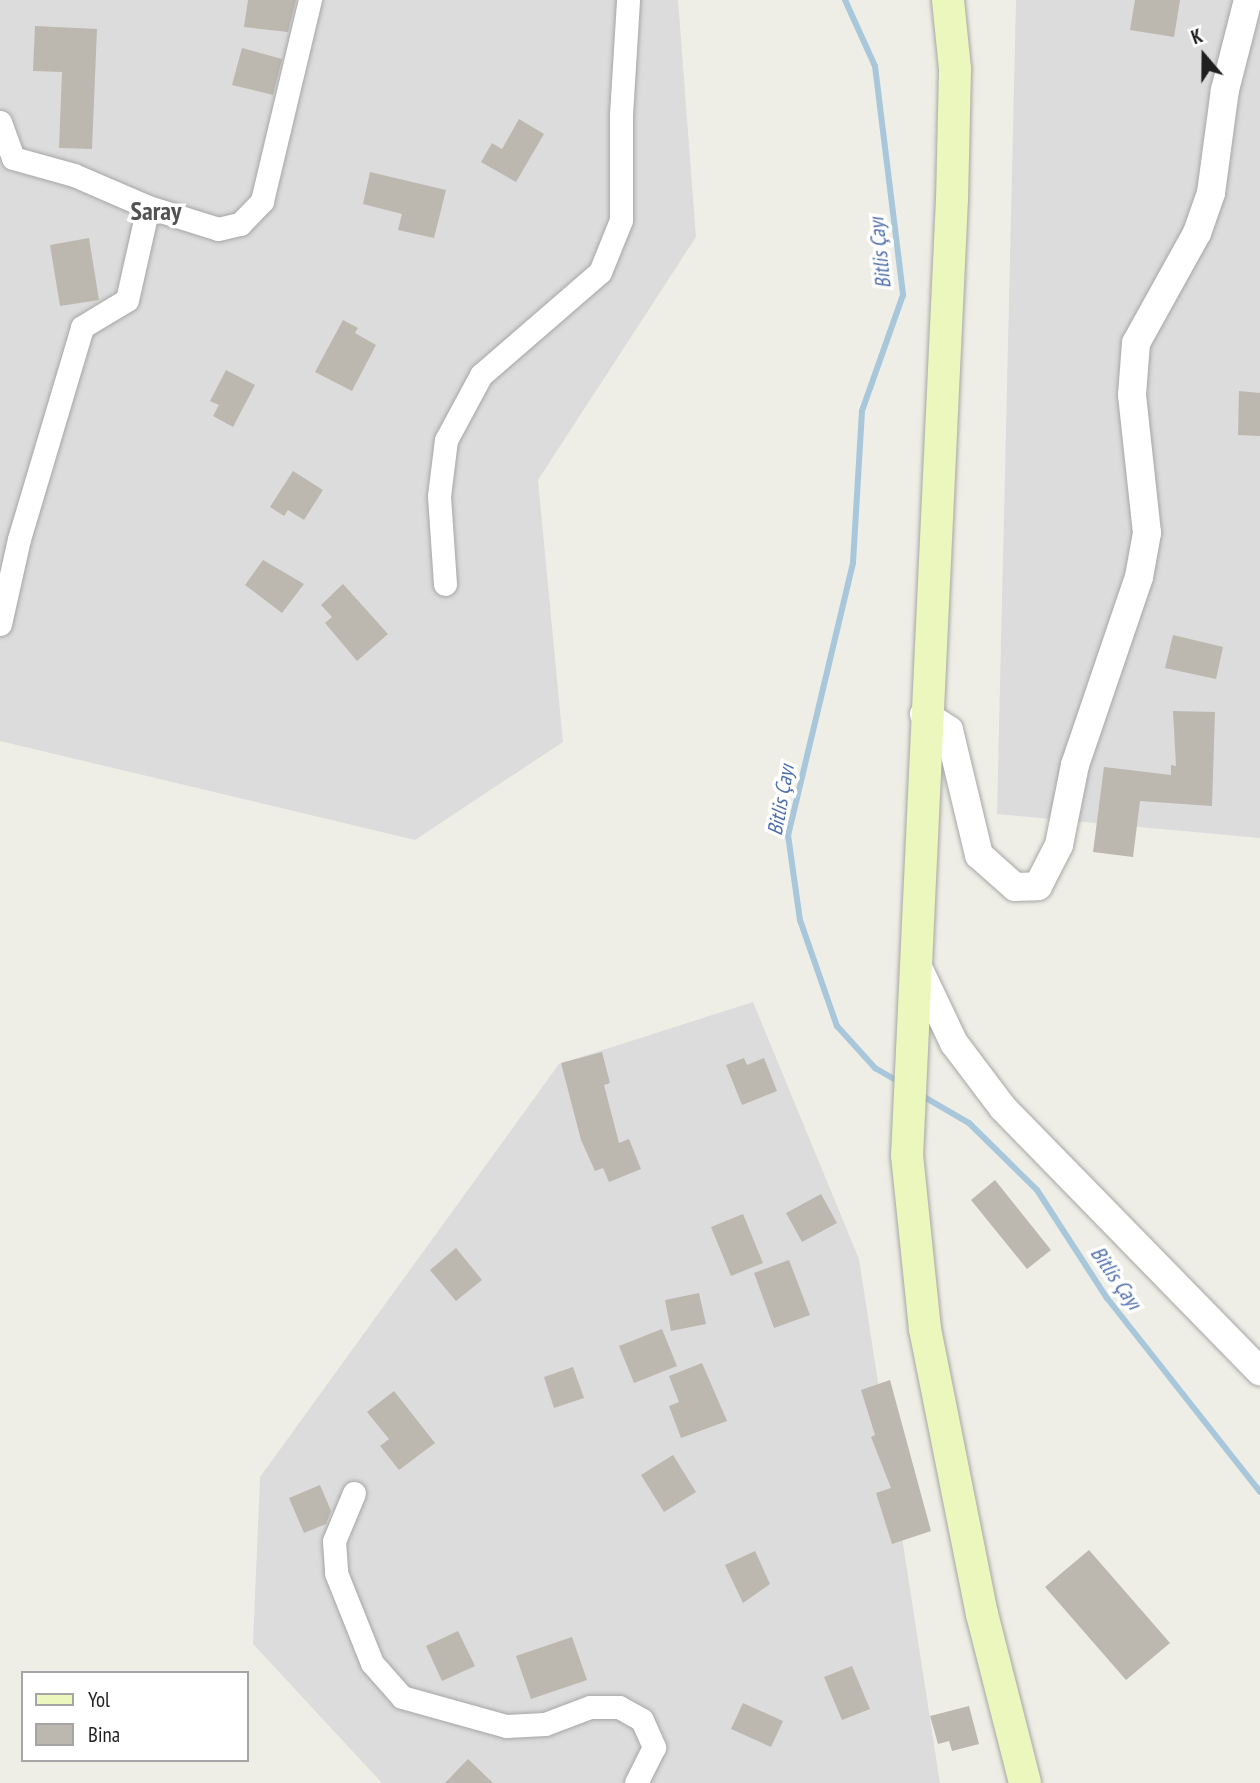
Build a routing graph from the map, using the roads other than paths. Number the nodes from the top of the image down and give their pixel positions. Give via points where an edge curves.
1 (310, 0) edge
2 (628, 0) edge
3 (948, 0) edge
4 (1248, 0) edge
5 (0, 122) edge
6 (148, 207) junction
7 (445, 584) dead end
8 (0, 624) edge
9 (924, 714) junction
10 (916, 963) junction
11 (1260, 1371) edge
12 (354, 1493) dead end
13 (636, 1783) edge
14 (1025, 1783) edge

1 - 6 street via 262,201 240,224 218,229
2 - 7 street via 621,220 600,272 481,375 446,440 439,496
3 - 9 main road via 955,69 952,200
4 - 9 street via 1224,90 1211,194 1197,233 1136,343 1132,395 1147,533 1139,577 1075,765 1059,845 1038,886 1015,887 979,855 948,730
5 - 6 street via 13,158 74,175
6 - 8 street via 127,300 82,327 19,539
9 - 10 main road
10 - 11 street via 954,1043 1003,1108
10 - 14 main road via 907,1155 925,1329 982,1614
12 - 13 street via 334,1541 337,1573 372,1663 402,1697 506,1726 545,1724 590,1707 619,1707 642,1720 654,1747

